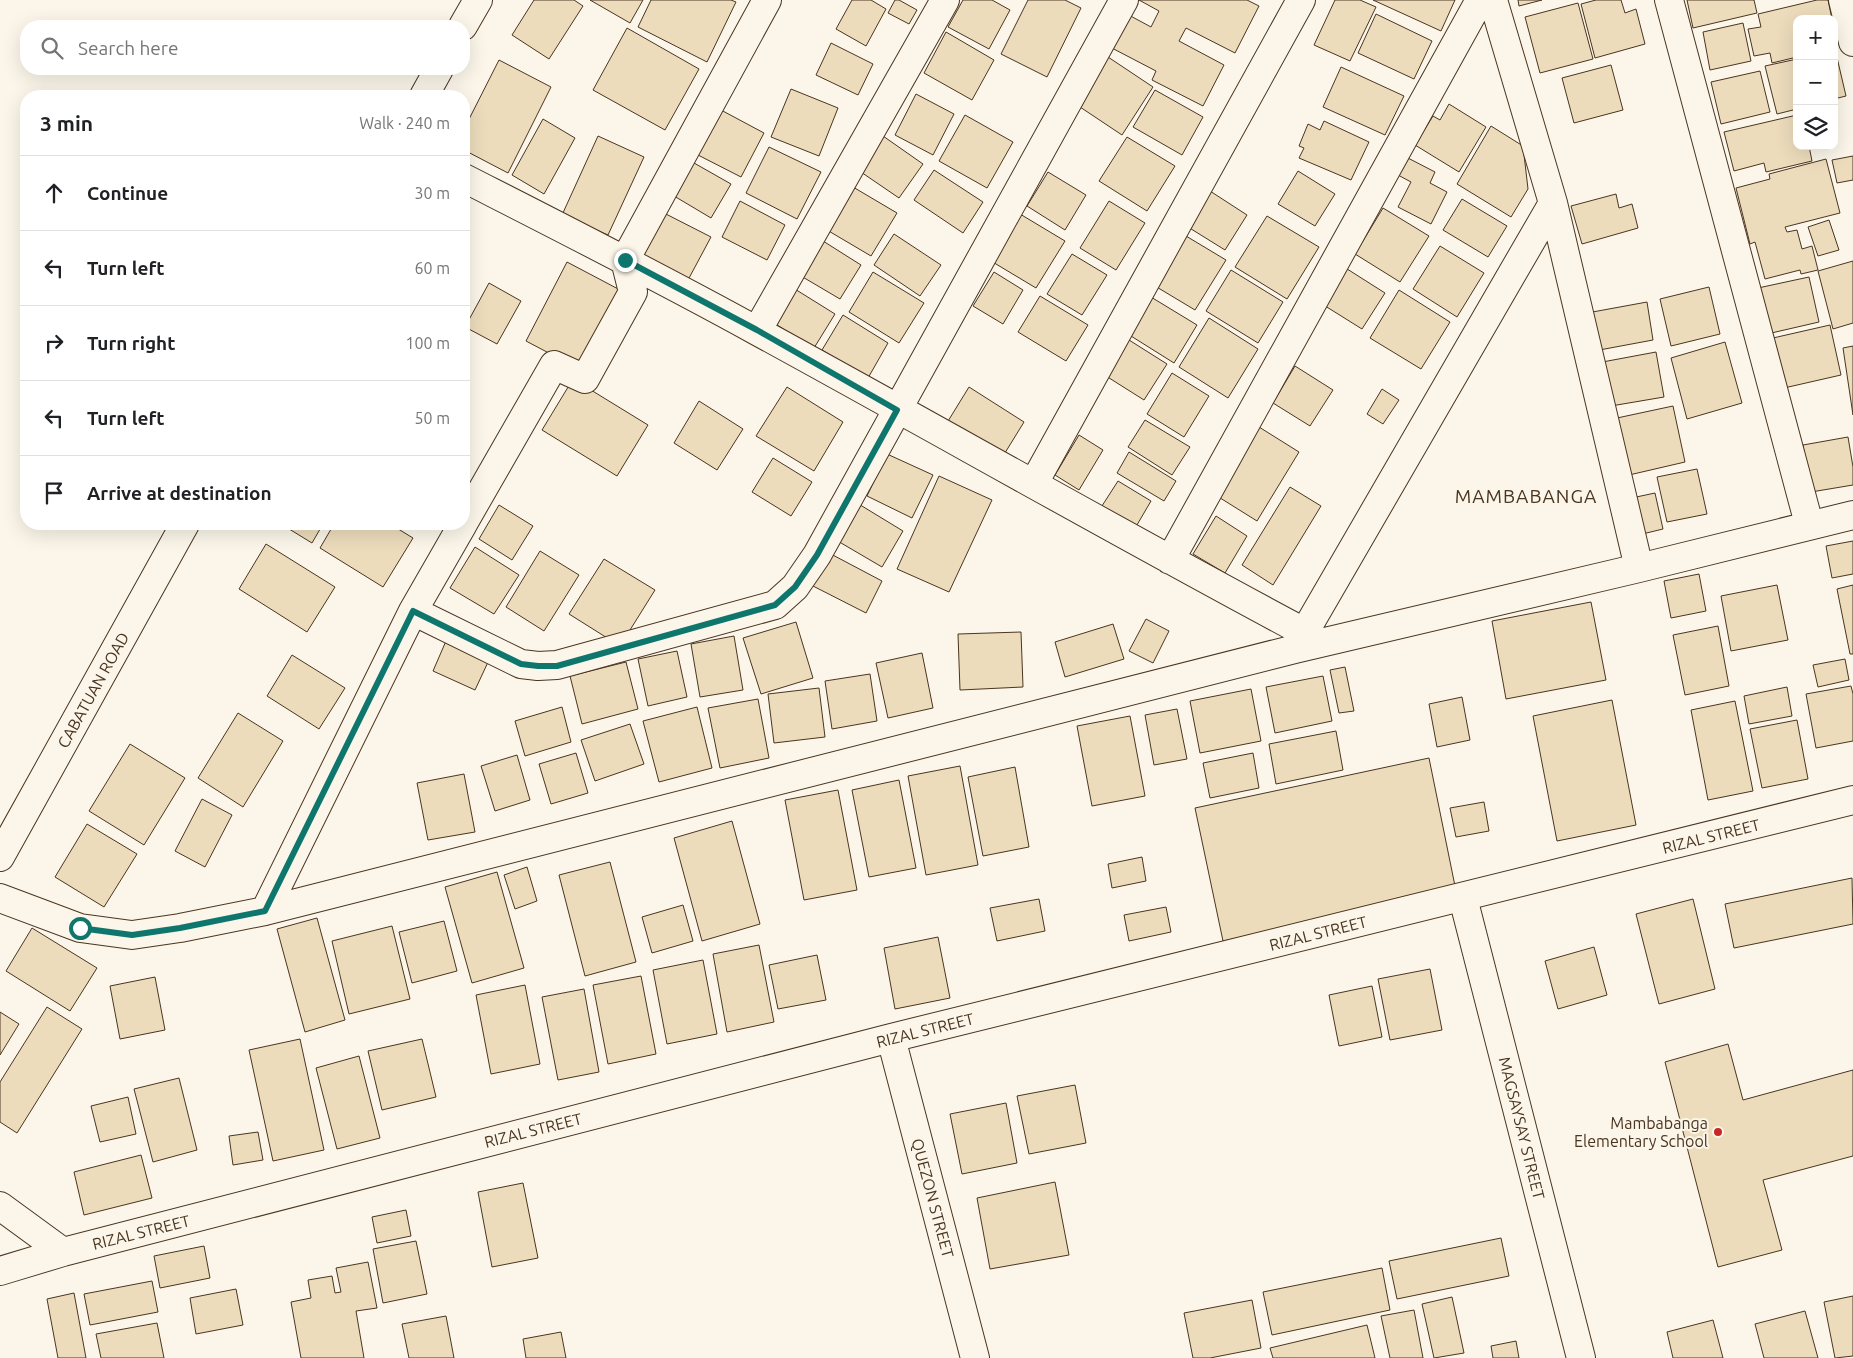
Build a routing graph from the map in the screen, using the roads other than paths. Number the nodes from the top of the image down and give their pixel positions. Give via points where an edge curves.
1 (478, 0) edge
2 (767, 0) edge
3 (945, 0) edge
4 (1124, 0) edge
5 (1301, 0) edge
6 (1480, 0) edge
7 (1493, 0) edge
8 (1669, 0) edge
9 (1842, 0) edge
10 (466, 20) edge
11 (1853, 42) edge
12 (436, 75) edge
13 (427, 90) edge
14 (470, 181) edge
15 (1553, 203) junction
16 (625, 260) junction
17 (757, 330) junction
18 (897, 410) junction
19 (1034, 483) junction
20 (470, 511) edge
21 (1853, 515) edge
22 (1809, 524) junction
23 (183, 530) edge
24 (459, 530) edge
25 (1170, 560) junction
26 (1639, 568) junction
27 (413, 611) junction
28 (1299, 641) junction
29 (1853, 800) edge
30 (0, 857) edge
31 (0, 898) edge
32 (1463, 898) junction
33 (265, 911) junction
34 (891, 1038) junction
35 (0, 1206) edge
36 (64, 1252) junction
37 (0, 1271) edge
38 (975, 1358) edge
39 (1581, 1358) edge

1 - 10 main road
2 - 16 main road
3 - 17 main road
4 - 18 main road
5 - 19 main road
6 - 25 main road
7 - 15 main road
8 - 22 main road
9 - 11 main road
12 - 13 main road
14 - 16 main road
15 - 26 main road
15 - 28 main road
16 - 17 main road
16 - 20 main road via 633,292 585,380 554,365
17 - 18 main road
18 - 19 main road
18 - 27 main road via 817,555 795,587 775,605 557,666 521,664
19 - 25 main road
21 - 22 main road
22 - 26 main road
23 - 30 main road, CABATUAN ROAD
24 - 27 main road
25 - 28 main road
26 - 28 main road
27 - 33 main road
28 - 33 main road
29 - 32 main road, RIZAL STREET
31 - 33 main road via 80,928 132,935
32 - 34 main road, RIZAL STREET
32 - 39 main road, MAGSAYSAY STREET
34 - 36 main road, RIZAL STREET
34 - 38 main road, QUEZON STREET
35 - 36 main road
36 - 37 main road, RIZAL STREET

